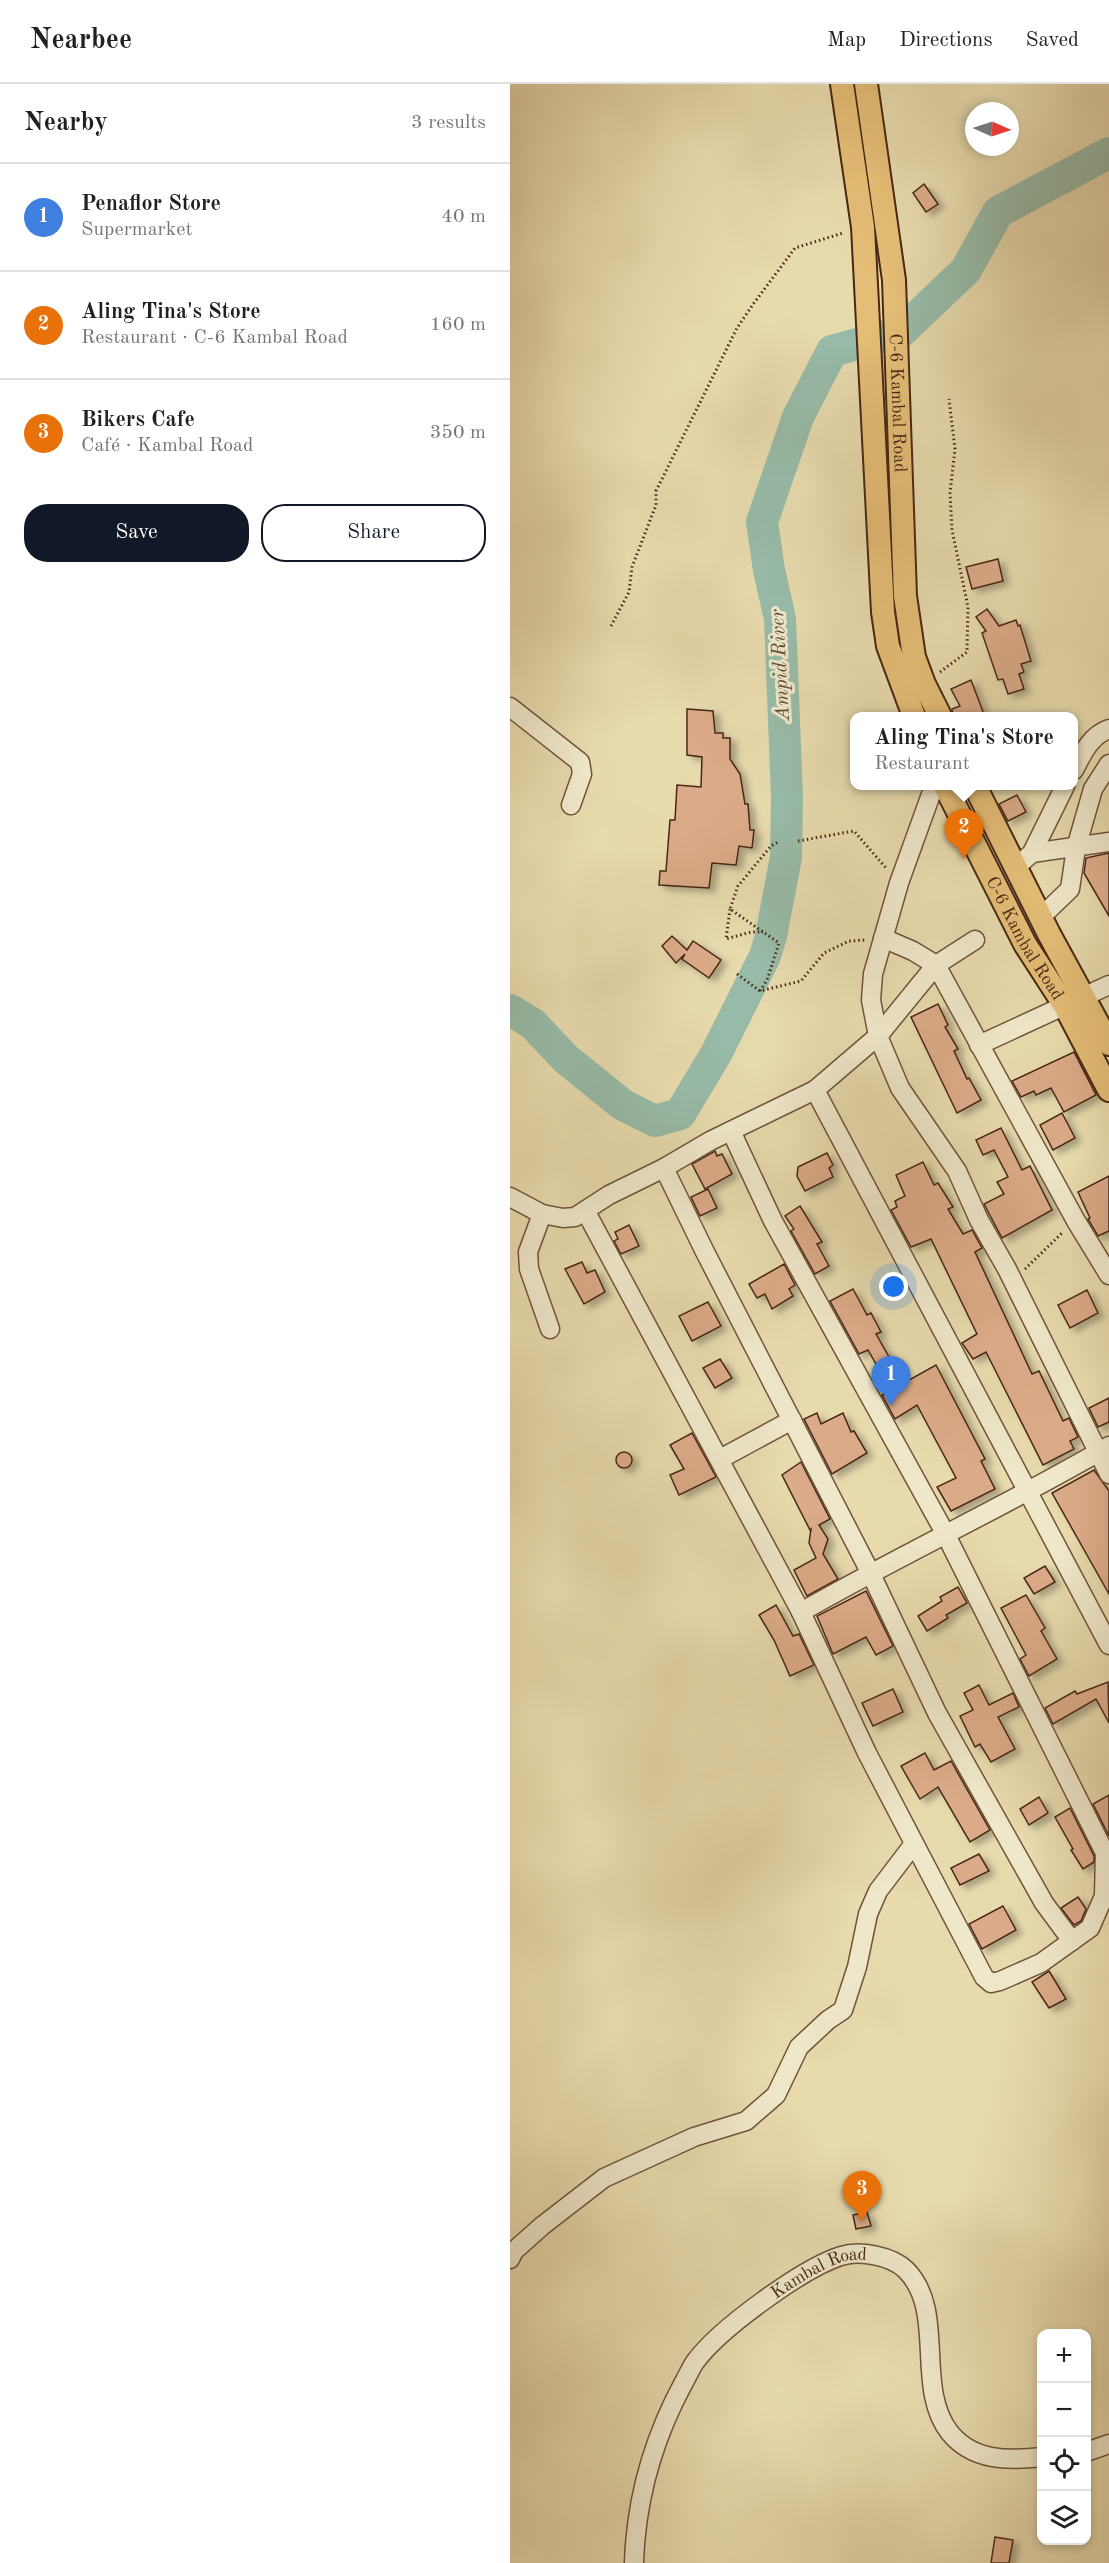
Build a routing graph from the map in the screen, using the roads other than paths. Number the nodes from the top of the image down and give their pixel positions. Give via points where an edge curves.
1 (842, 84) edge
2 (866, 84) edge
3 (511, 710) edge
4 (912, 712) edge
5 (938, 712) edge
6 (1109, 729) edge
7 (1078, 763) edge
8 (1109, 764) edge
9 (933, 790) edge
10 (947, 790) edge
11 (977, 790) edge
12 (1063, 790) edge
13 (571, 805) dead end
14 (1109, 842) edge
15 (1076, 848) junction
16 (1032, 853) junction
17 (1015, 868) junction
18 (1041, 917) junction
19 (883, 939) junction
20 (975, 940) dead end
21 (936, 965) junction
22 (1109, 985) edge
23 (1075, 1001) junction
24 (878, 1036) junction
25 (1109, 1044) edge
26 (980, 1045) junction
27 (815, 1090) junction
28 (1109, 1090) edge
29 (731, 1131) junction
30 (664, 1168) junction
31 (510, 1197) edge
32 (586, 1212) junction
33 (542, 1214) junction
34 (1109, 1275) edge
35 (550, 1329) dead end
36 (792, 1420) junction
37 (1103, 1449) edge
38 (720, 1459) junction
39 (1109, 1474) edge
40 (1027, 1492) junction
41 (945, 1533) junction
42 (870, 1572) junction
43 (801, 1612) junction
44 (1109, 1645) edge
45 (913, 1845) junction
46 (1072, 1941) junction
47 (510, 2259) edge
48 (1109, 2444) edge
49 (1091, 2450) edge
50 (1037, 2458) edge
51 (634, 2563) edge

1 - 4 main road, C-6 Kambal Road via 863,227 883,612 888,646
2 - 5 main road, C-6 Kambal Road via 894,280 905,596 914,657
3 - 13 street via 580,762 582,774
6 - 7 street via 1087,746
8 - 15 street via 1093,789
9 - 19 street
10 - 23 main road, C-6 Kambal Road via 1025,944
11 - 17 main road, C-6 Kambal Road
12 - 16 street
14 - 15 street
15 - 16 street
15 - 18 street via 1070,889
16 - 17 street
17 - 18 main road, C-6 Kambal Road
18 - 23 main road, C-6 Kambal Road
19 - 21 street
19 - 24 street via 873,974 871,1000
20 - 21 street
21 - 24 street
21 - 26 street
22 - 23 street
23 - 25 main road, C-6 Kambal Road
23 - 26 street
23 - 28 main road, C-6 Kambal Road
24 - 27 street
24 - 37 street via 900,1088 957,1171 979,1220
26 - 34 street
27 - 29 street
27 - 40 street
29 - 30 street
29 - 41 street via 773,1221
30 - 32 street via 609,1195
30 - 36 street
31 - 33 street
32 - 33 street via 563,1218
32 - 38 street
33 - 35 street via 528,1252 529,1269
36 - 38 street
36 - 42 street
37 - 39 street
37 - 40 street
38 - 43 street
40 - 41 street
40 - 44 street
41 - 42 street
41 - 46 street via 1105,1853 1104,1896 1090,1928
42 - 43 street
42 - 46 street via 937,1713 1044,1903
43 - 45 street
45 - 46 street via 984,1977 991,1983 1041,1963
45 - 47 street via 878,1891 868,1914 843,2010 799,2047 776,2095 746,2121 694,2137 604,2178 560,2211 514,2251
48 - 49 street
50 - 51 street, Kambal Road via 985,2457 961,2445 940,2420 921,2294 905,2270 887,2260 867,2254 843,2256 803,2274 737,2321 696,2361 666,2415 646,2470 635,2528

